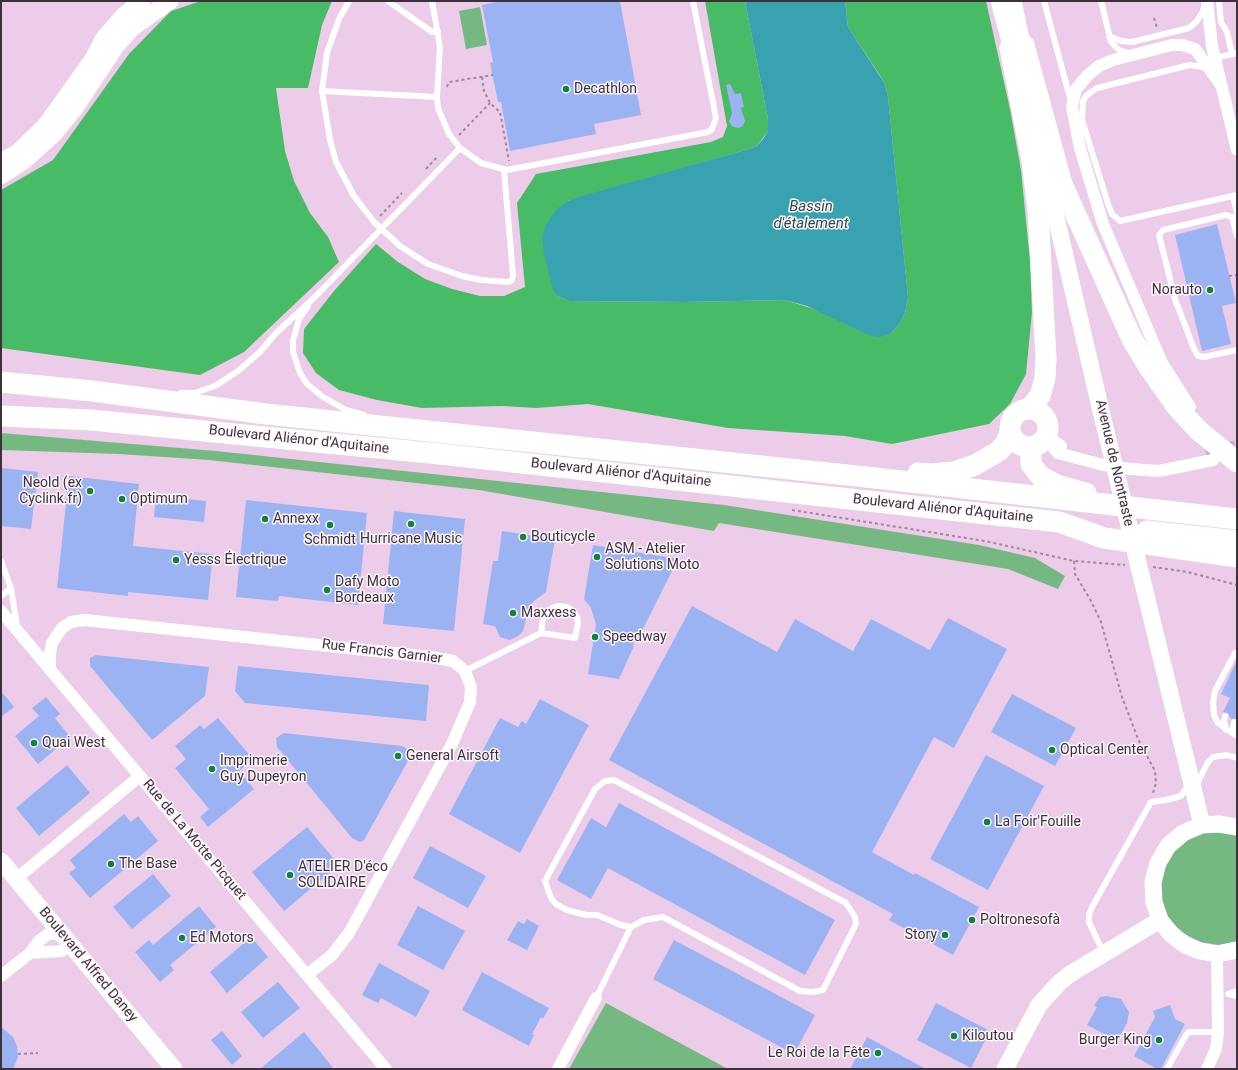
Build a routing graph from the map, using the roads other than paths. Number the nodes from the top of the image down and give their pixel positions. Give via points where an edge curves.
1 (142, 1) edge
2 (170, 1) edge
3 (349, 1) edge
4 (388, 1) edge
5 (432, 1) edge
6 (693, 1) edge
7 (999, 1) edge
8 (1013, 1) edge
9 (1044, 1) edge
10 (1101, 1) edge
11 (1206, 1) edge
12 (1219, 1) edge
13 (438, 31) junction
14 (1109, 36) junction
15 (1017, 46) junction
16 (1235, 53) edge
17 (1142, 54) junction
18 (1212, 63) junction
19 (322, 91) junction
20 (437, 97) junction
21 (1072, 107) junction
22 (460, 148) junction
23 (1237, 150) edge
24 (1, 162) edge
25 (504, 170) junction
26 (1, 176) edge
27 (1235, 196) edge
28 (1235, 215) edge
29 (381, 229) junction
30 (1237, 236) edge
31 (315, 297) junction
32 (1237, 350) edge
33 (1, 382) edge
34 (92, 391) junction
35 (161, 393) dead end
36 (175, 394) dead end
37 (1030, 408) junction
38 (1, 410) edge
39 (1, 416) edge
40 (370, 416) dead end
41 (60, 417) junction
42 (384, 420) dead end
43 (1010, 431) junction
44 (442, 433) junction
45 (1042, 440) junction
46 (1237, 455) edge
47 (1210, 457) tunnel mouth
48 (1237, 462) edge
49 (866, 476) junction
50 (1154, 510) junction
51 (1237, 519) edge
52 (1059, 522) junction
53 (1237, 540) edge
54 (1196, 552) junction
55 (1237, 557) edge
56 (1, 561) edge
57 (1237, 563) edge
58 (11, 588) junction
59 (1, 596) edge
60 (1, 611) edge
61 (18, 632) junction
62 (541, 633) junction
63 (1236, 654) edge
64 (50, 670) junction
65 (465, 671) junction
66 (1225, 716) dead end
67 (1234, 722) dead end
68 (1226, 730) junction
69 (1237, 730) edge
70 (1237, 736) edge
71 (1237, 758) edge
72 (140, 776) junction
73 (1192, 786) junction
74 (1202, 825) junction
75 (1237, 827) edge
76 (1, 861) edge
77 (9, 878) edge
78 (1160, 920) junction
79 (631, 927) junction
80 (48, 934) junction
81 (64, 945) junction
82 (1237, 950) edge
83 (30, 953) junction
84 (1104, 954) junction
85 (1218, 954) junction
86 (1, 976) edge
87 (307, 976) junction
88 (1237, 990) edge
89 (1223, 994) junction
90 (1237, 996) edge
91 (596, 998) joint
92 (1218, 1032) junction
93 (160, 1069) edge
94 (174, 1069) edge
95 (386, 1069) edge
96 (558, 1069) edge
97 (1005, 1069) edge
98 (1167, 1069) edge
99 (1207, 1069) edge

1 - 24 street via 124,15 104,38 89,65 46,125 18,152
2 - 26 street via 132,28 116,46 75,108 54,134 24,161
3 - 19 lane via 339,19 328,53
4 - 13 lane via 432,32
5 - 13 lane
6 - 25 lane via 716,118 712,129 708,132
7 - 15 street, Avenue de Nontraste
8 - 15 street, Avenue de Nontraste
9 - 21 lane
10 - 14 lane
11 - 14 lane via 1197,21 1189,28 1132,42
11 - 18 street
12 - 16 lane via 1222,22
13 - 20 lane via 440,47
14 - 17 lane via 1119,50
15 - 37 highway via 1038,210 1046,358 1045,378 1040,396
15 - 48 highway via 1062,184 1132,339 1176,407 1198,430
15 - 73 street, Avenue de Nontraste via 1101,411
16 - 18 lane
17 - 18 street via 1172,45 1182,45 1195,50
17 - 21 street via 1113,60 1099,66 1076,89
18 - 23 street via 1221,85
18 - 27 lane via 1190,65 1097,88 1087,95 1082,113 1109,207 1117,219 1124,222
19 - 20 lane
19 - 29 lane via 336,162 354,196
20 - 22 lane via 443,124
21 - 46 street via 1080,148 1103,224 1162,363 1183,398 1205,426
22 - 25 lane via 481,163
22 - 29 lane
25 - 29 lane via 513,275 512,280 508,282 462,276 428,264 400,246
27 - 28 lane
28 - 30 lane
28 - 32 lane via 1163,230 1159,235 1175,299 1198,356
29 - 31 lane
31 - 36 lane via 238,372 215,386 195,393
31 - 40 lane via 295,329 293,352 300,373 307,384 323,397 346,410
33 - 34 highway, Boulevard Aliénor d'Aquitaine
34 - 35 lane
34 - 44 highway, Boulevard Aliénor d'Aquitaine via 266,414
37 - 43 highway via 1015,415
37 - 45 highway via 1042,413 1046,418
38 - 41 highway
39 - 41 highway, Boulevard Aliénor d'Aquitaine
41 - 52 highway, Boulevard Aliénor d'Aquitaine via 455,456
42 - 44 lane
43 - 45 highway via 1012,437 1021,445
43 - 49 highway via 1000,451 954,472 931,474 883,470
44 - 49 highway, Boulevard Aliénor d'Aquitaine
45 - 47 street via 1058,452 1072,457 1131,469 1159,471
45 - 50 highway via 1031,453 1031,464 1040,476 1057,485 1080,492
49 - 50 highway, Boulevard Aliénor d'Aquitaine
50 - 51 highway, Boulevard Aliénor d'Aquitaine
52 - 53 highway
52 - 54 highway, Boulevard Aliénor d'Aquitaine via 1104,538
54 - 55 highway, Boulevard Aliénor d'Aquitaine
54 - 57 highway
56 - 58 lane
58 - 59 lane
58 - 61 lane
60 - 61 street, Rue de La Motte Picquet
61 - 64 street, Rue de La Motte Picquet
62 - 62 lane via 576,638 577,617 567,607 552,608 543,618
62 - 65 lane
63 - 68 lane via 1215,691 1213,703 1216,719
64 - 65 street, Rue Francis Garnier via 52,643 62,628 71,622 85,620 431,657 453,661
64 - 72 street, Rue de La Motte Picquet
65 - 87 street via 471,687 470,702 452,744 349,933 332,955
66 - 68 lane
67 - 69 lane
68 - 70 lane
71 - 73 lane via 1227,755 1213,758
72 - 77 street
72 - 87 street, Rue de La Motte Picquet
73 - 74 street, Avenue de Nontraste
73 - 84 lane via 1181,796 1151,802 1089,915 1089,922
74 - 75 street
74 - 78 street via 1183,833 1168,846 1158,863 1153,882 1154,902
76 - 77 street, Boulevard Alfred Daney
77 - 80 street, Boulevard Alfred Daney
77 - 81 street, Boulevard Alfred Daney
78 - 84 street
78 - 85 street via 1171,934 1185,945 1200,952
79 - 79 lane via 621,926 597,915 567,910 551,898 545,881 595,789 606,781 614,780 846,903 855,917 856,924 823,990 813,992 800,991 663,917 644,920
79 - 91 lane
80 - 81 street, Boulevard Alfred Daney
80 - 83 street
81 - 83 street
81 - 93 street, Boulevard Alfred Daney
81 - 94 street, Boulevard Alfred Daney
82 - 85 street
83 - 86 street
84 - 97 street via 1070,974 1039,1005
85 - 89 street
87 - 95 street, Rue de La Motte Picquet
88 - 89 lane
89 - 90 lane
89 - 92 street
91 - 96 street
92 - 98 lane via 1189,1032
92 - 99 street via 1216,1049

